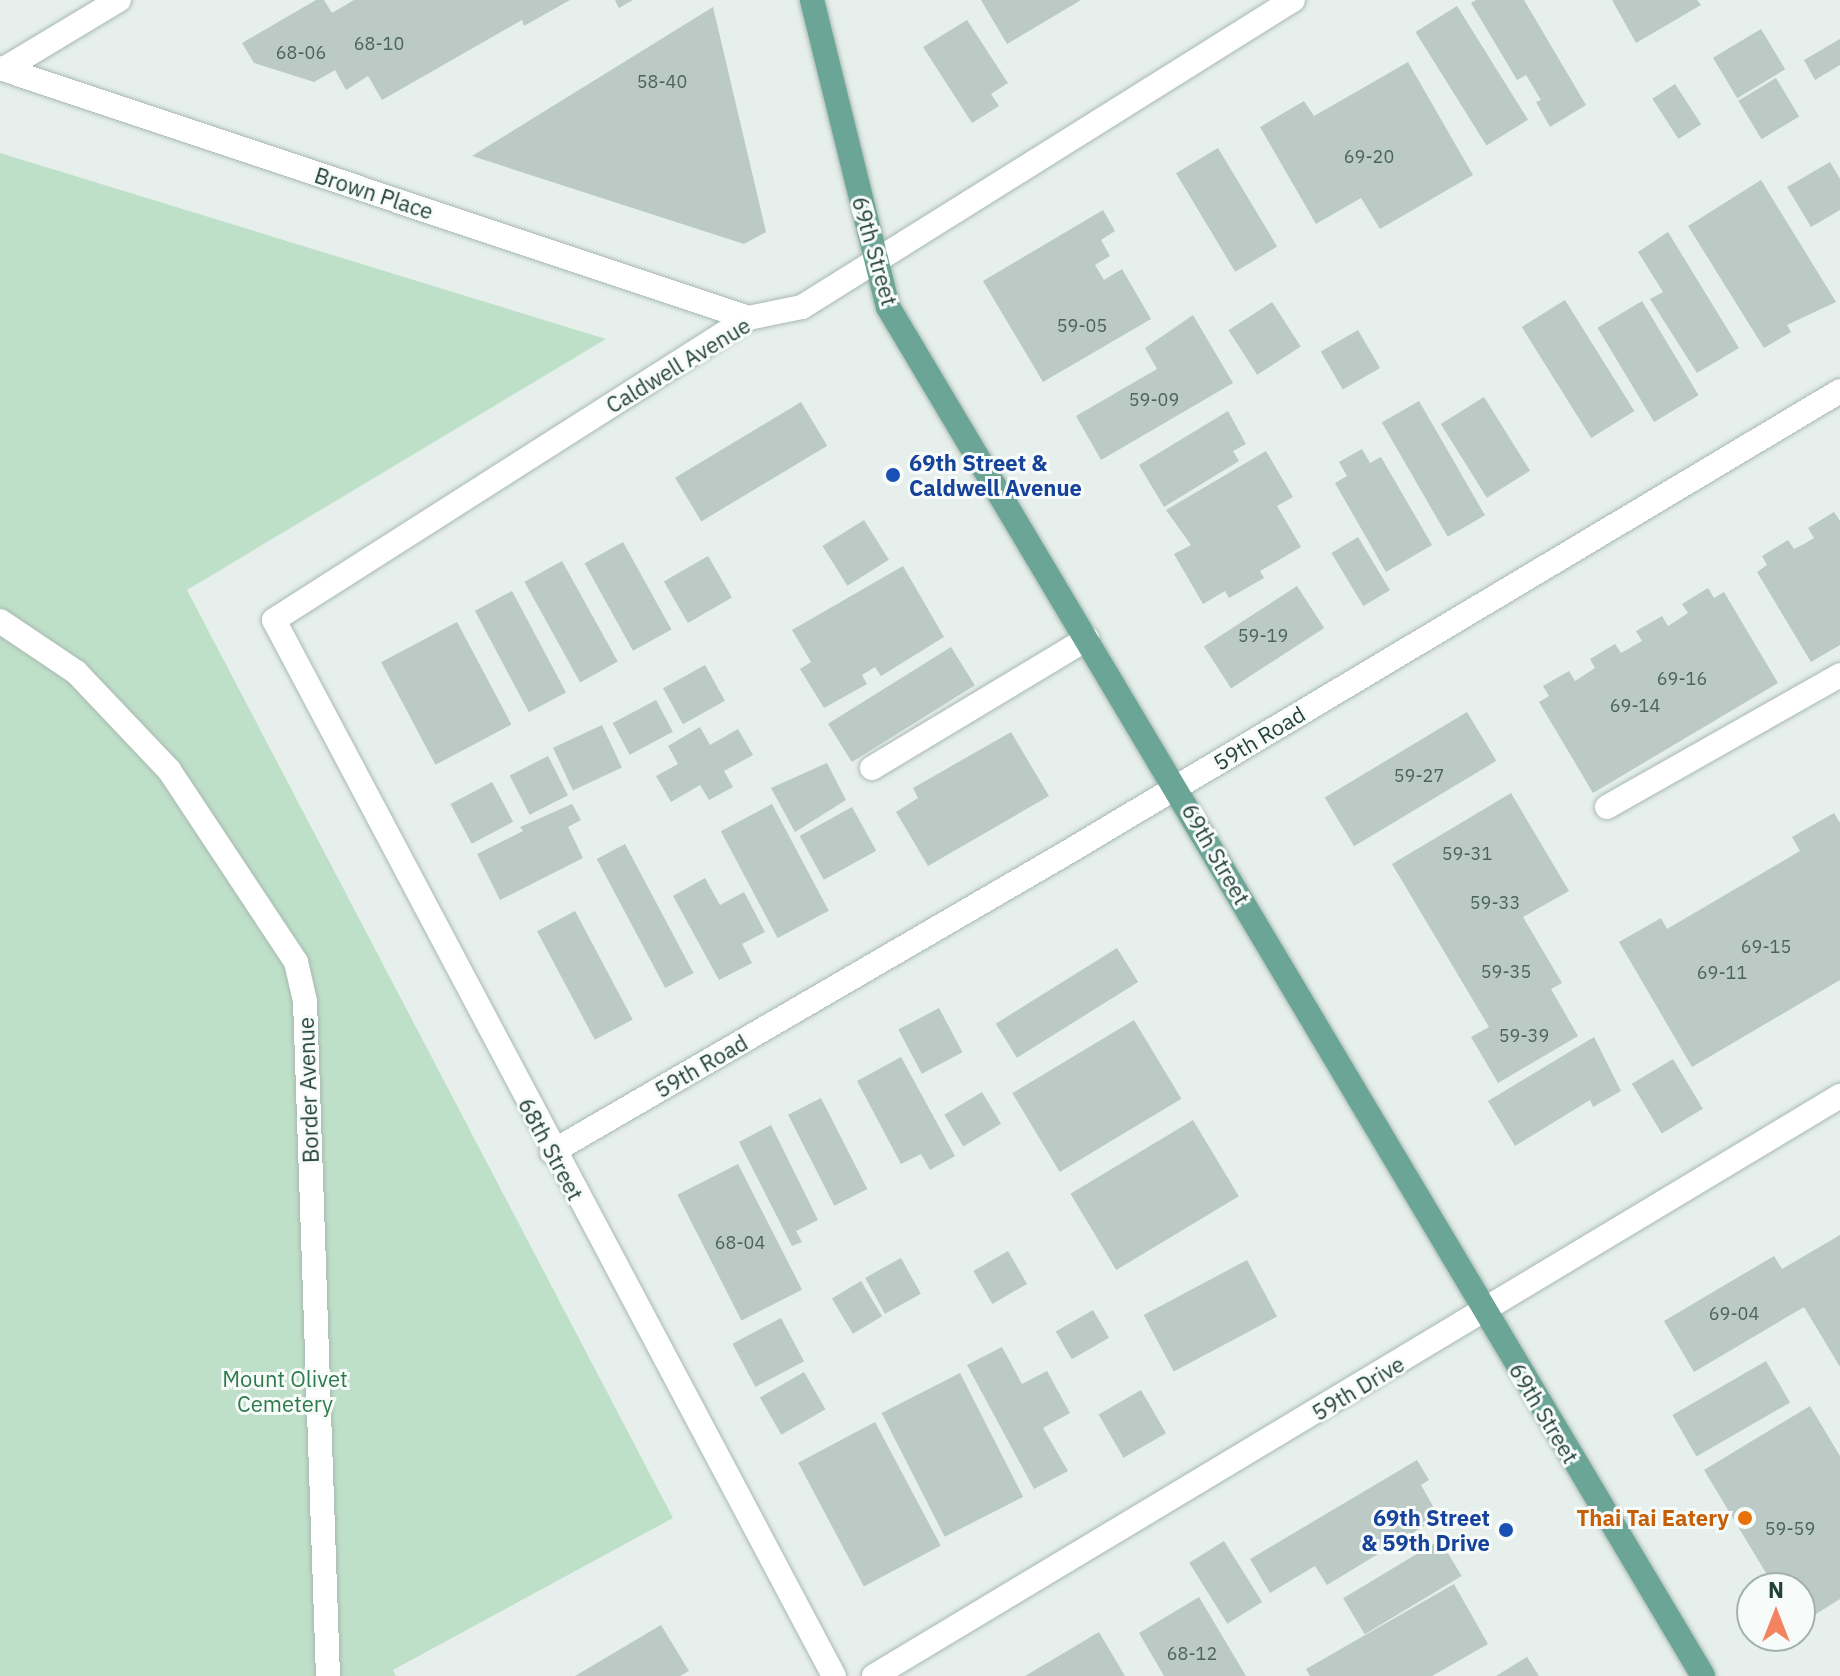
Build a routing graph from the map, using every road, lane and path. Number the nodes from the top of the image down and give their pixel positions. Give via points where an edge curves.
1 (119, 0) edge
2 (812, 0) edge
3 (1293, 0) edge
4 (2, 69) edge
5 (875, 264) junction
6 (748, 318) junction
7 (1840, 391) edge
8 (274, 620) joint
9 (0, 621) edge
10 (1087, 639) junction
11 (1840, 675) edge
12 (872, 768) dead end
13 (1177, 787) junction
14 (1607, 807) dead end
15 (1840, 1096) edge
16 (552, 1152) junction
17 (1485, 1312) junction
18 (328, 1676) edge
19 (834, 1676) edge
20 (874, 1676) edge
21 (1703, 1676) edge

1 - 4 street
2 - 5 main road, 69th Street
3 - 5 street, Caldwell Avenue
4 - 6 street, Brown Place
5 - 6 street, Caldwell Avenue via 802,307
5 - 10 main road, 69th Street via 888,307
6 - 8 street, Caldwell Avenue
7 - 13 street, 59th Road
8 - 16 street, 68th Street
9 - 18 street, Border Avenue via 76,672 169,770 296,962 305,1001
10 - 12 street
10 - 13 main road, 69th Street
11 - 14 street
13 - 16 street, 59th Road
13 - 17 main road, 69th Street
15 - 17 street, 59th Drive
16 - 19 street, 68th Street
17 - 20 street, 59th Drive
17 - 21 main road, 69th Street

